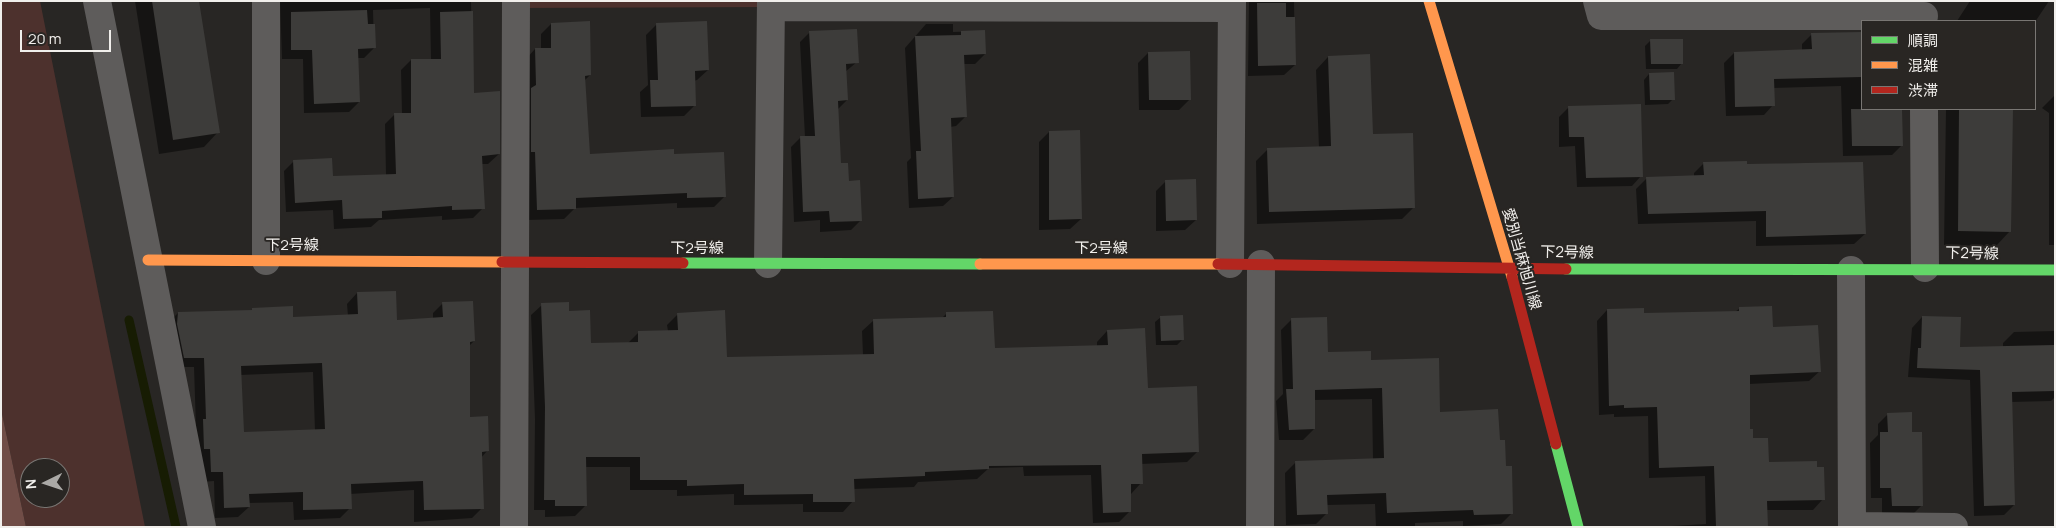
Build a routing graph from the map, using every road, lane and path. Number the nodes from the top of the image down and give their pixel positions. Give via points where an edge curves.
1 (97, 1) edge
2 (266, 1) edge
3 (516, 1) edge
4 (1429, 1) edge
5 (1597, 1) edge
6 (771, 4) edge
7 (1004, 4) edge
8 (1232, 5) edge
9 (1921, 10) edge
10 (1924, 110) edge
11 (148, 260) junction
12 (266, 261) junction
13 (514, 263) junction
14 (768, 264) junction
15 (1230, 264) junction
16 (1261, 264) junction
17 (1509, 267) junction
18 (1924, 268) junction
19 (1850, 270) junction
20 (2055, 270) edge
21 (1852, 526) edge
22 (202, 527) edge
23 (514, 527) edge
24 (1260, 527) edge
25 (1578, 527) edge
26 (1954, 527) edge

1 - 11 street
2 - 12 street
3 - 13 street
4 - 17 street, 愛別当麻旭川線
5 - 9 street via 1601,16
6 - 7 street
6 - 14 street
7 - 8 street
8 - 15 street
10 - 18 street
11 - 12 street, 下2号線
11 - 22 street
12 - 13 street, 下2号線
13 - 14 street, 下2号線
13 - 23 street
14 - 15 street, 下2号線
15 - 16 street, 下2号線
16 - 17 street, 下2号線
16 - 24 street
17 - 19 street, 下2号線
17 - 25 street, 愛別当麻旭川線
18 - 19 street, 下2号線
18 - 20 street, 下2号線
19 - 21 street
21 - 26 street

